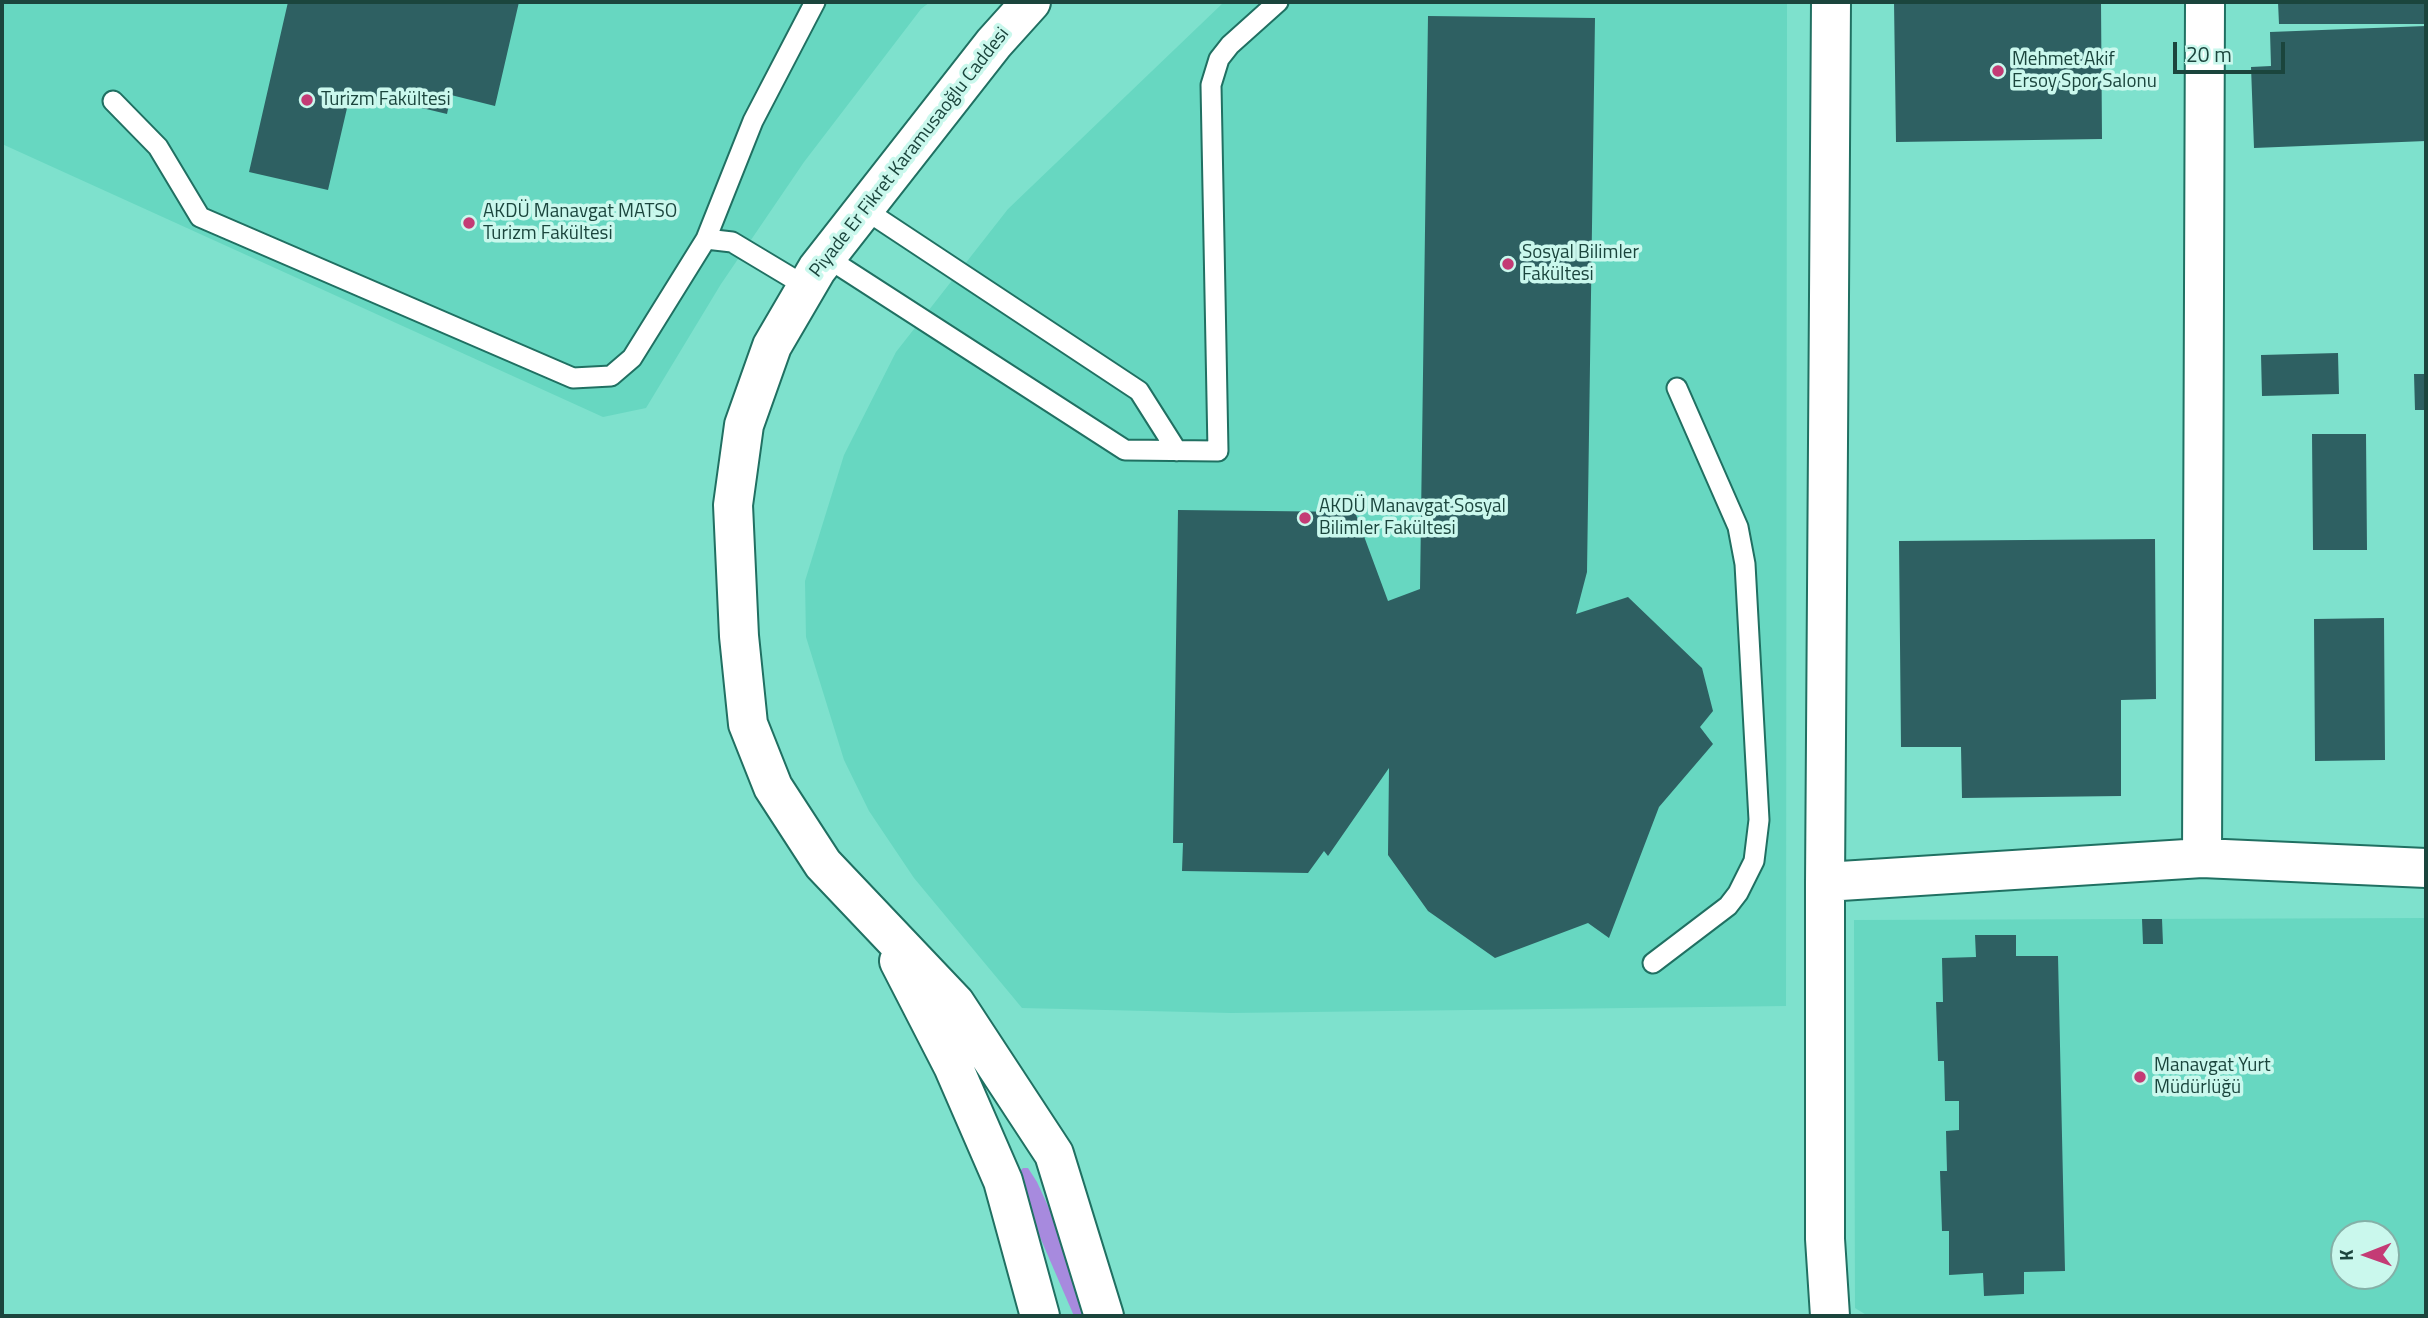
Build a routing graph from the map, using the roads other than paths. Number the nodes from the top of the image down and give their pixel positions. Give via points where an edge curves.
1 (815, 2) edge
2 (1031, 2) edge
3 (1278, 2) edge
4 (1831, 2) edge
5 (2204, 2) edge
6 (113, 101) dead end
7 (864, 209) junction
8 (706, 239) junction
9 (817, 272) junction
10 (1677, 388) dead end
11 (1177, 450) junction
12 (2202, 858) junction
13 (2426, 868) edge
14 (1825, 882) junction
15 (881, 925) junction
16 (1653, 963) dead end
17 (1040, 1316) edge
18 (1104, 1316) edge
19 (1830, 1316) edge

1 - 8 lane via 753,121
2 - 7 street, Piyade Er Fikret Karamusaoğlu Caddesi
3 - 11 lane via 1230,46 1213,75 1219,451
4 - 14 street
5 - 12 street
6 - 8 lane via 158,147 200,217 573,378 611,376 632,358
7 - 9 street, Piyade Er Fikret Karamusaoğlu Caddesi
7 - 11 lane via 1139,391
8 - 9 lane via 732,242
9 - 11 lane via 1125,450
9 - 15 street, Piyade Er Fikret Karamusaoğlu Caddesi via 772,346 744,425 733,505 739,636 748,724 773,787 823,864
10 - 16 lane via 1738,527 1745,564 1759,820 1754,861 1738,893 1728,906
12 - 13 street
12 - 14 street
14 - 19 street via 1825,1239
15 - 17 street, Piyade Er Fikret Karamusaoğlu Caddesi via 953,1066 1003,1181
15 - 18 street, Piyade Er Fikret Karamusaoğlu Caddesi via 955,1003 1054,1154

